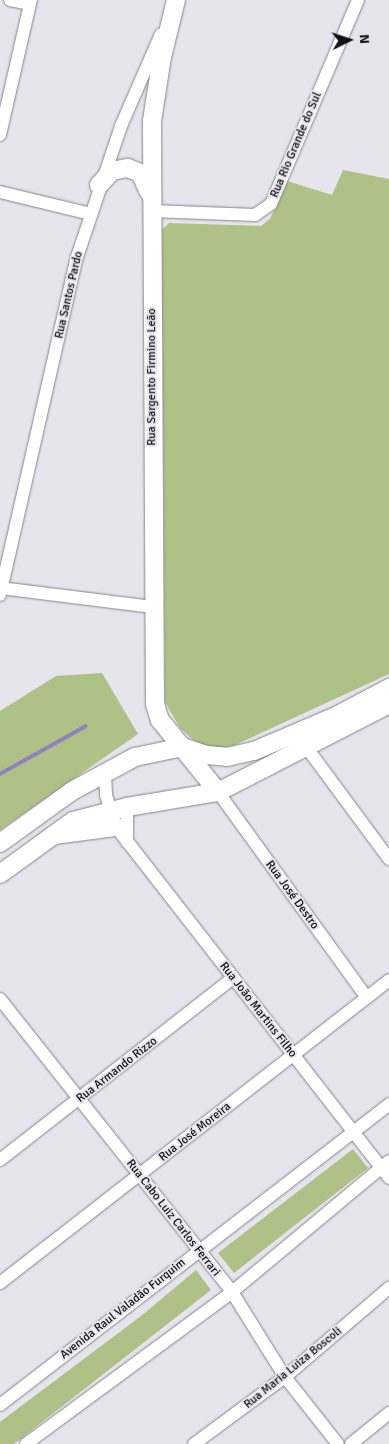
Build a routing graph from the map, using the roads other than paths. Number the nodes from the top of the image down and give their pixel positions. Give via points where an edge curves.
1 (10, 0) edge
2 (358, 0) edge
3 (30, 2) edge
4 (175, 3) edge
5 (0, 135) edge
6 (99, 185) junction
7 (0, 192) edge
8 (150, 203) junction
9 (91, 214) junction
10 (0, 590) edge
11 (153, 607) junction
12 (388, 695) edge
13 (301, 740) junction
14 (183, 747) junction
15 (106, 775) junction
16 (218, 792) junction
17 (118, 815) junction
18 (126, 842) junction
19 (0, 843) edge
20 (389, 859) edge
21 (0, 874) edge
22 (233, 978) junction
23 (389, 980) edge
24 (367, 998) junction
25 (0, 999) edge
26 (4, 1014) edge
27 (293, 1055) junction
28 (80, 1099) junction
29 (389, 1104) edge
30 (353, 1132) junction
31 (0, 1160) edge
32 (385, 1164) edge
33 (139, 1175) junction
34 (389, 1178) edge
35 (198, 1251) junction
36 (0, 1283) edge
37 (389, 1288) edge
38 (232, 1292) junction
39 (285, 1377) junction
40 (0, 1406) edge
41 (389, 1413) edge
42 (26, 1444) edge
43 (194, 1444) edge
44 (338, 1444) edge
45 (351, 1444) edge

1 - 3 street
2 - 8 street, Rua Rio Grande do Sul via 271,204 254,215
3 - 5 street
4 - 6 street, Rua Santos Pardo
4 - 8 street, Rua Sargento Firmino Leão via 152,121
6 - 8 street via 112,171 134,169 146,180
6 - 9 street, Rua Santos Pardo
7 - 9 street
8 - 11 street, Rua Sargento Firmino Leão
9 - 10 street, Rua Santos Pardo via 77,257
10 - 11 street
11 - 14 street, Rua Sargento Firmino Leão via 155,704 160,720
12 - 13 street
13 - 14 street via 227,757 206,755
13 - 16 street
13 - 20 street
14 - 15 street via 135,757
14 - 16 street, Rua Sargento Firmino Leão
15 - 17 street
15 - 19 street via 72,792
16 - 17 street
16 - 24 street, Rua José Destro
17 - 18 street
17 - 18 street, Rua João Martins Filho
17 - 21 street via 73,820
18 - 22 street, Rua João Martins Filho
22 - 27 street, Rua João Martins Filho
22 - 28 street, Rua Armando Rizzo
23 - 24 street, Rua José Moreira
24 - 27 street, Rua José Moreira
25 - 26 street, Rua Cabo Luiz Carlos Ferrari
26 - 28 street, Rua Cabo Luiz Carlos Ferrari
27 - 30 street, Rua João Martins Filho
27 - 33 street, Rua José Moreira
28 - 31 street, Rua Armando Rizzo
28 - 33 street, Rua Cabo Luiz Carlos Ferrari
29 - 30 street, Avenida Raul Valadão Furquim
30 - 32 street, Rua João Martins Filho
30 - 35 street, Avenida Raul Valadão Furquim
32 - 34 street, Rua João Martins Filho
32 - 38 street
33 - 35 street, Rua Cabo Luiz Carlos Ferrari
33 - 36 street, Rua José Moreira
35 - 38 street, Rua Cabo Luiz Carlos Ferrari
35 - 40 street, Avenida Raul Valadão Furquim
37 - 39 street, Rua Maria Luiza Boscoli
38 - 39 street, Rua Cabo Luiz Carlos Ferrari
38 - 42 street
39 - 43 street, Rua Maria Luiza Boscoli
39 - 44 street, Rua Cabo Luiz Carlos Ferrari
41 - 45 street

